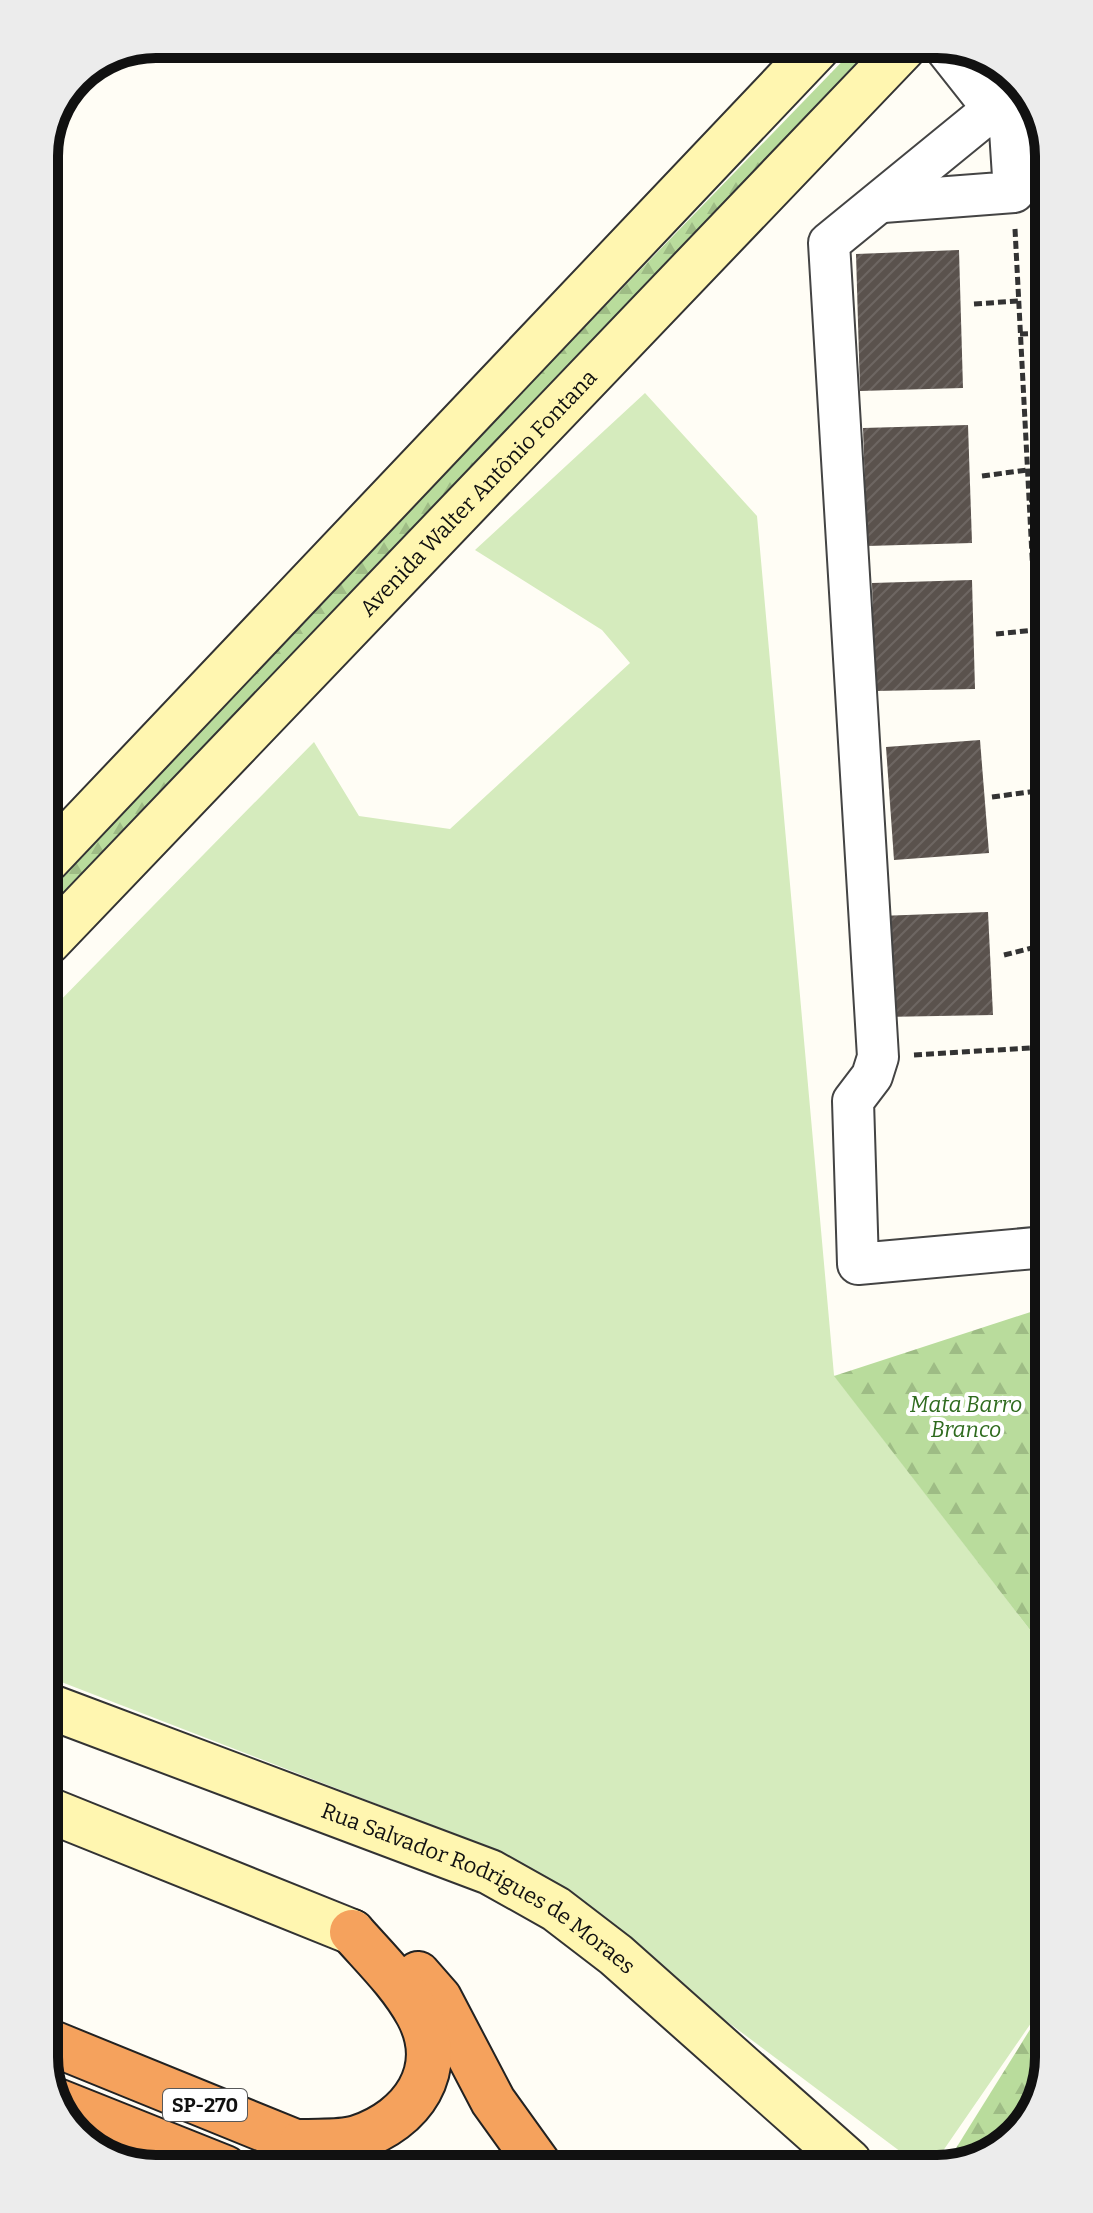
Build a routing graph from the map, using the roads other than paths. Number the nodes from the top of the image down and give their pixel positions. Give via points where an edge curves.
1 (808, 58) edge
2 (894, 58) edge
3 (964, 62) edge
4 (1007, 98) edge
5 (770, 99) junction
6 (815, 140) junction
7 (883, 202) junction
8 (424, 463) junction
9 (469, 502) junction
10 (58, 848) edge
11 (58, 932) edge
12 (1035, 1248) edge
13 (58, 1710) edge
14 (58, 1814) edge
15 (352, 1932) junction
16 (58, 2045) edge
17 (71, 2107) edge
18 (296, 2142) junction
19 (192, 2155) edge
20 (328, 2155) edge
21 (532, 2155) edge
22 (841, 2155) edge

1 - 5 main road
2 - 6 main road, Avenida Walter Antônio Fontana
3 - 4 street
4 - 7 street
4 - 7 street via 1014,192
5 - 6 main road
5 - 8 main road
6 - 9 main road, Avenida Walter Antônio Fontana
7 - 12 street via 829,243 878,1057 872,1076 853,1101 858,1264
8 - 9 main road
8 - 10 main road
9 - 11 main road, Avenida Walter Antônio Fontana
13 - 22 main road, Rua Salvador Rodrigues de Moraes via 490,1872 556,1909 616,1955
14 - 15 main road
15 - 18 highway via 419,2016 428,2053 424,2087 413,2105 356,2139
15 - 21 highway via 403,1961 439,1998 493,2101
16 - 18 highway, SP-270
17 - 19 highway, SP-270
18 - 20 highway, SP-270

